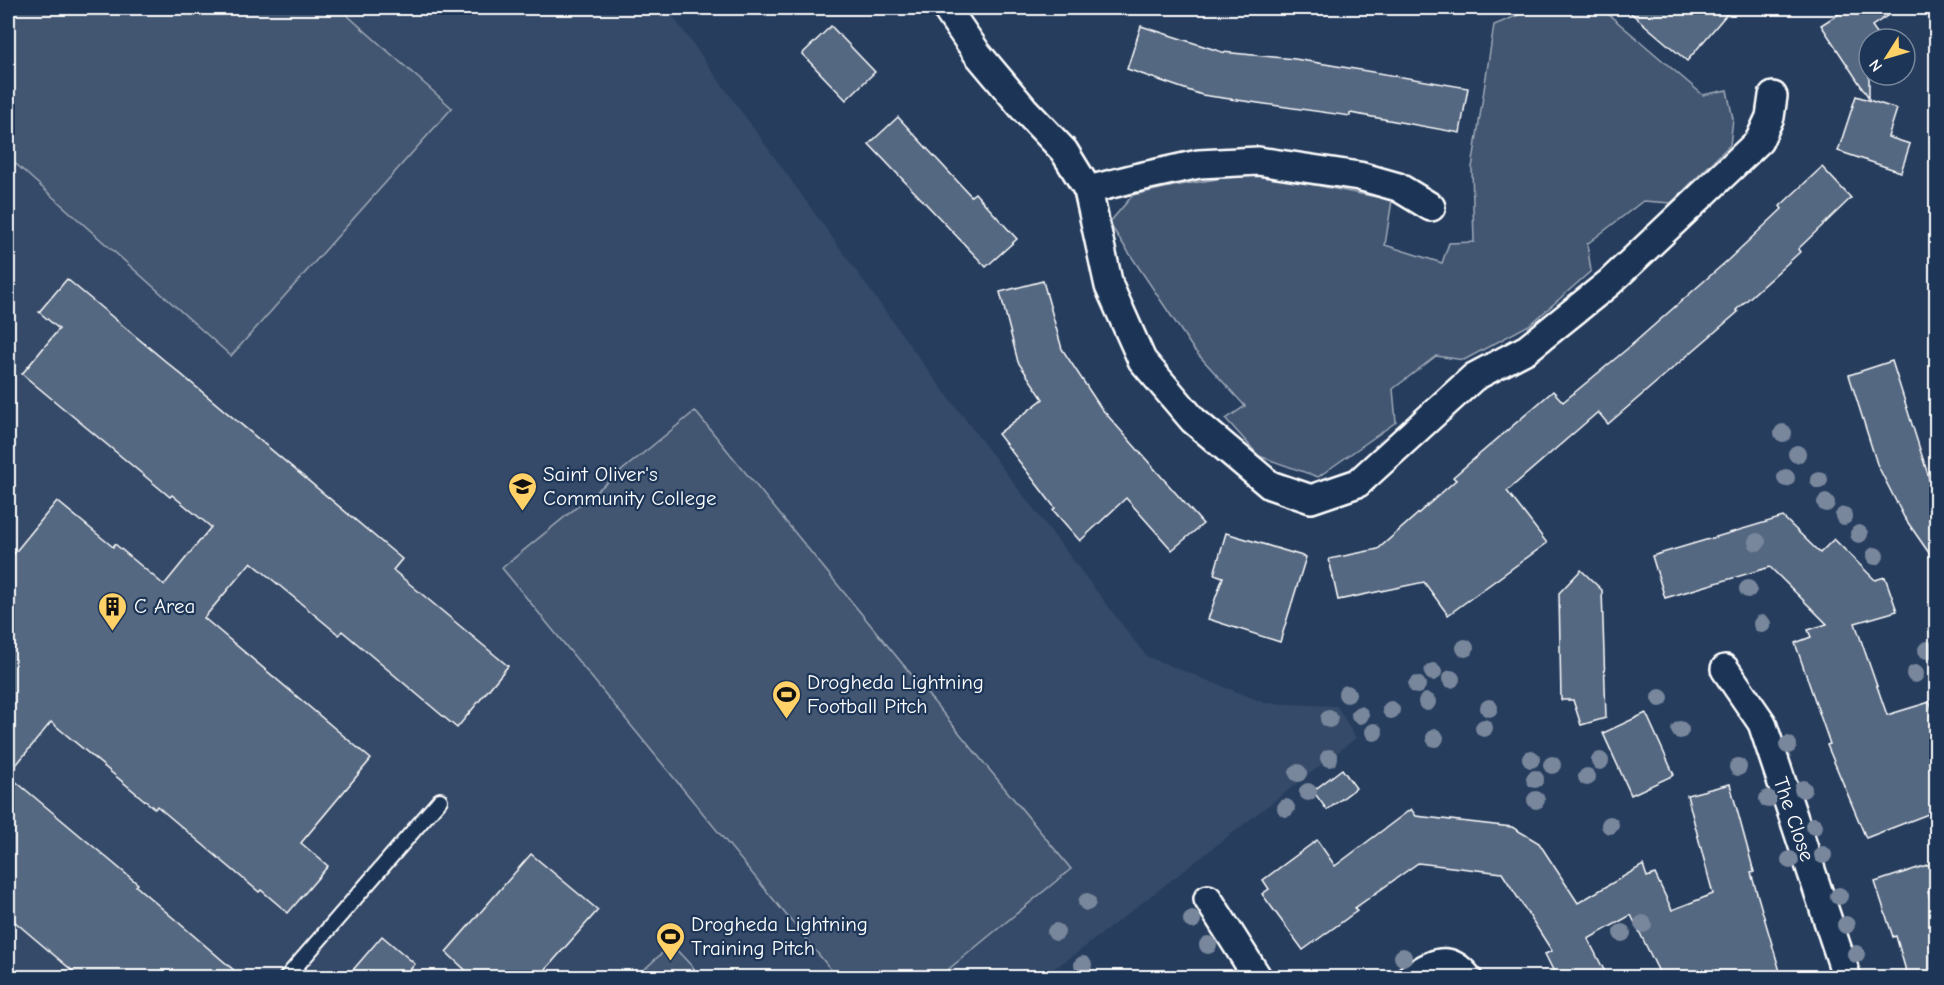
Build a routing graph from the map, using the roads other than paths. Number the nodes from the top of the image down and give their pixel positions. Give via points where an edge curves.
1 (946, 8) edge
2 (1773, 96) dead end
3 (1088, 190) junction
4 (1431, 207) dead end
5 (1725, 669) dead end
6 (440, 800) dead end
7 (1208, 899) dead end
8 (286, 978) edge
9 (1258, 978) edge
10 (1410, 978) edge
11 (1468, 978) edge
12 (1847, 978) edge

1 - 3 street via 983,61 1064,151
2 - 3 street via 1770,117 1759,141 1609,283 1527,349 1474,377 1358,483 1311,499 1270,485 1193,420 1142,360 1109,286
3 - 4 street via 1199,164 1258,161 1359,176 1398,187
5 - 12 street, The Close via 1762,723
6 - 8 lane
7 - 9 street
10 - 11 street via 1436,962 1443,962 1460,968

